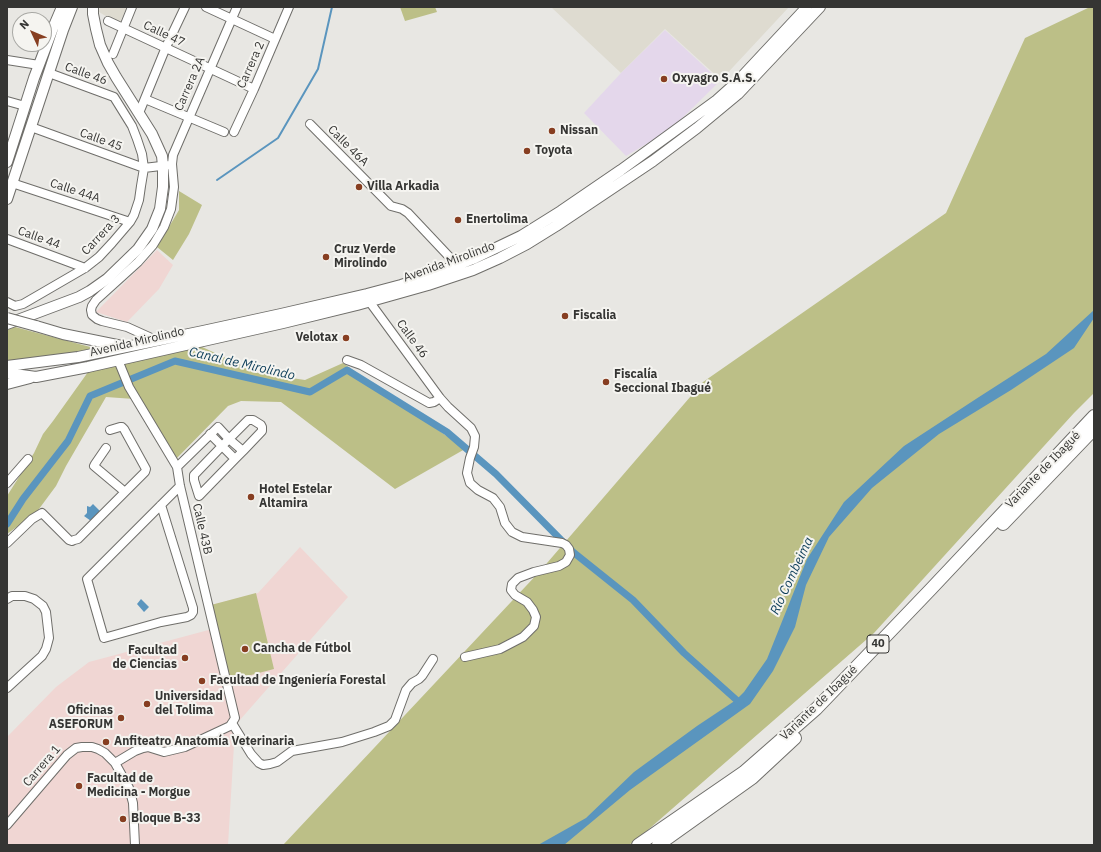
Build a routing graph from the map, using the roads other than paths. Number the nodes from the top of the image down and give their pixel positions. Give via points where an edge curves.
1 (62, 7) edge
2 (72, 7) edge
3 (93, 7) edge
4 (132, 7) edge
5 (185, 7) edge
6 (206, 7) edge
7 (237, 7) edge
8 (289, 7) edge
9 (807, 7) edge
10 (819, 7) edge
11 (231, 19) junction
12 (108, 21) dead end
13 (123, 28) junction
14 (275, 40) junction
15 (166, 47) junction
16 (113, 54) dead end
17 (7, 60) edge
18 (39, 65) junction
19 (210, 68) junction
20 (49, 73) junction
21 (254, 89) junction
22 (114, 97) joint
23 (145, 99) junction
24 (7, 101) edge
25 (25, 106) junction
26 (139, 114) junction
27 (189, 117) junction
28 (310, 124) dead end
29 (31, 127) junction
30 (224, 132) dead end
31 (234, 132) dead end
32 (9, 150) edge
33 (7, 162) edge
34 (168, 165) junction
35 (144, 168) junction
36 (12, 183) junction
37 (7, 198) edge
38 (130, 222) junction
39 (7, 239) edge
40 (457, 265) junction
41 (85, 268) junction
42 (368, 297) junction
43 (7, 302) edge
44 (7, 318) edge
45 (7, 324) edge
46 (158, 341) junction
47 (128, 347) junction
48 (118, 360) junction
49 (347, 360) dead end
50 (8, 371) edge
51 (36, 377) junction
52 (7, 384) edge
53 (440, 398) junction
54 (1094, 416) edge
55 (1094, 429) edge
56 (110, 430) dead end
57 (210, 434) junction
58 (229, 439) junction
59 (222, 446) junction
60 (106, 448) dead end
61 (243, 451) junction
62 (28, 459) dead end
63 (235, 459) junction
64 (177, 467) junction
65 (7, 483) edge
66 (180, 486) junction
67 (125, 492) junction
68 (161, 505) junction
69 (7, 543) edge
70 (7, 599) edge
71 (465, 657) dead end
72 (433, 659) dead end
73 (7, 688) edge
74 (232, 723) junction
75 (115, 763) junction
76 (7, 825) edge
77 (135, 845) edge
78 (638, 845) edge
79 (658, 845) edge

1 - 18 main road
2 - 20 main road
3 - 26 main road via 100,46
4 - 13 street
5 - 15 street
6 - 11 street
7 - 11 street, Carrera 2A
8 - 14 street, Carrera 2
9 - 40 main road, Avenida Mirolindo via 717,100 549,219 514,239
10 - 42 main road, Avenida Mirolindo via 721,109 653,161 556,226 527,244 473,270 428,285
11 - 14 street
11 - 19 street, Carrera 2A
12 - 13 street, Calle 47
13 - 15 street, Calle 47
13 - 16 street
14 - 21 street, Carrera 2
15 - 19 street, Calle 47
15 - 23 street
17 - 18 street
18 - 25 main road
19 - 21 street, Calle 47
19 - 27 street, Carrera 2A
20 - 22 street, Calle 46
20 - 29 main road
21 - 31 street, Carrera 2
22 - 35 street, Carrera 3 via 132,126
23 - 26 street
23 - 27 street
24 - 25 street
25 - 32 main road
26 - 34 main road
27 - 30 street
27 - 34 street, Carrera 2A
28 - 40 street, Calle 46A via 391,206 408,213
29 - 35 street, Calle 45
29 - 36 main road
32 - 33 main road
34 - 35 street, Calle 45
34 - 45 main road via 160,209 152,229 131,257 84,294
34 - 46 street via 174,187 171,210 164,227 153,245 96,300 91,310 92,315 102,321 127,327
35 - 38 street, Carrera 3 via 138,200
36 - 37 main road
36 - 38 street, Calle 44A
38 - 41 street, Carrera 3 via 99,257
39 - 41 street, Calle 44
40 - 42 main road, Avenida Mirolindo
41 - 43 street, Carrera 3 via 23,304 16,306
42 - 46 main road, Avenida Mirolindo
42 - 48 main road, Avenida Mirolindo via 283,323
42 - 53 street, Calle 46
44 - 47 main road, Avenida Mirolindo, bridge via 63,334
46 - 47 main road, Avenida Mirolindo
47 - 50 main road
48 - 51 main road, Avenida Mirolindo
48 - 64 street, Calle 43B via 129,387
49 - 53 street via 361,365 429,403
50 - 51 main road, Avenida Mirolindo
51 - 52 main road
53 - 71 street, Calle 46 via 471,428 475,436 467,474 470,483 493,498 512,532 522,537 562,543 569,549 570,555 566,562 559,566 518,578 512,584 511,590 527,602 536,617 534,626 523,637 500,649
54 - 78 highway, Variante de Ibagué / 40 via 816,709 744,772
55 - 79 highway, Variante de Ibagué / 40 via 817,717 752,778
56 - 67 street via 120,427 124,429 146,469
57 - 58 street via 218,427
57 - 59 street
57 - 64 street
58 - 59 street
58 - 61 street
58 - 61 street via 248,420 261,425 261,433
59 - 63 street
59 - 63 street via 194,475 198,496
60 - 67 street via 94,466
61 - 63 street
62 - 65 street
64 - 66 street, Calle 43B
66 - 68 street
66 - 74 street, Calle 43B via 235,718
67 - 69 street via 72,541 42,513
68 - 68 street via 87,579 104,638 187,617 193,612
70 - 73 street via 12,596 25,596 43,606 49,638 42,656
72 - 74 street via 422,676 406,690 395,720 389,726 374,732 342,742 292,752 277,762 263,765 251,754
74 - 75 street via 185,747 164,752 143,748 135,750
75 - 76 street, Carrera 1 via 98,749 76,748 67,755
75 - 77 street via 132,795

